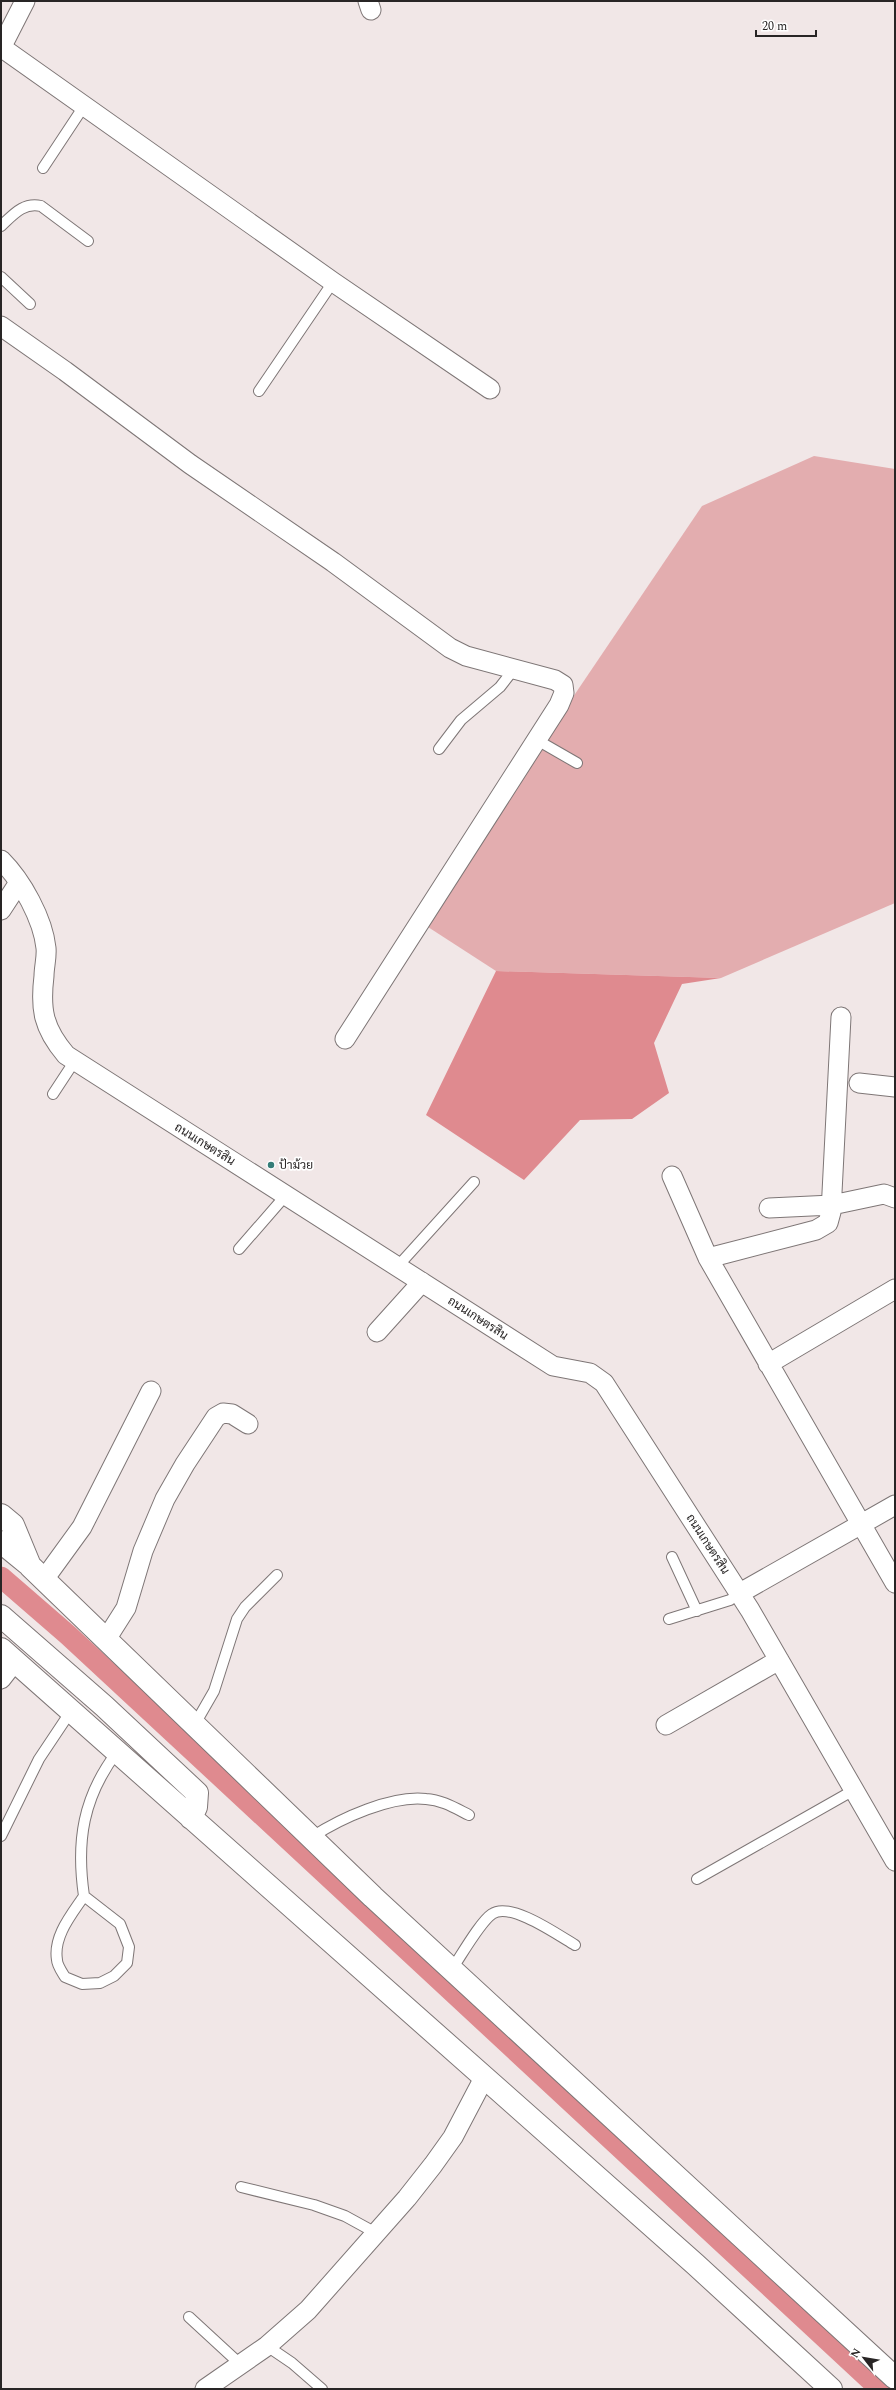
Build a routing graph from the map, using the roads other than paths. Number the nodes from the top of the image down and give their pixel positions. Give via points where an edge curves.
1 (25, 1) edge
2 (1, 48) edge
3 (84, 106) junction
4 (43, 168) dead end
5 (1, 226) edge
6 (88, 241) dead end
7 (1, 277) edge
8 (333, 282) junction
9 (30, 304) dead end
10 (1, 326) edge
11 (490, 389) dead end
12 (259, 391) dead end
13 (514, 669) junction
14 (537, 740) junction
15 (439, 749) dead end
16 (577, 763) dead end
17 (1, 860) edge
18 (18, 884) junction
19 (1, 910) edge
20 (841, 1017) dead end
21 (345, 1039) dead end
22 (74, 1062) junction
23 (859, 1083) dead end
24 (895, 1087) edge
25 (53, 1094) dead end
26 (672, 1176) dead end
27 (474, 1182) dead end
28 (286, 1195) junction
29 (895, 1198) edge
30 (832, 1205) junction
31 (769, 1208) dead end
32 (239, 1249) dead end
33 (708, 1258) junction
34 (398, 1266) junction
35 (422, 1282) junction
36 (895, 1289) edge
37 (377, 1332) dead end
38 (768, 1364) junction
39 (151, 1391) dead end
40 (248, 1424) dead end
41 (895, 1505) edge
42 (1, 1515) edge
43 (861, 1524) junction
44 (1, 1542) edge
45 (672, 1557) dead end
46 (38, 1572) junction
47 (277, 1575) dead end
48 (895, 1583) edge
49 (740, 1593) junction
50 (697, 1611) junction
51 (1, 1616) edge
52 (669, 1619) dead end
53 (107, 1638) junction
54 (779, 1660) junction
55 (5, 1666) edge
56 (72, 1711) junction
57 (195, 1724) junction
58 (666, 1725) dead end
59 (117, 1752) junction
60 (854, 1790) junction
61 (469, 1815) dead end
62 (191, 1818) junction
63 (1, 1836) edge
64 (312, 1837) junction
65 (895, 1860) edge
66 (697, 1879) dead end
67 (84, 1896) junction
68 (575, 1945) dead end
69 (452, 1969) junction
70 (484, 2078) junction
71 (241, 2187) dead end
72 (376, 2233) junction
73 (189, 2317) dead end
74 (267, 2346) junction
75 (240, 2364) junction
76 (895, 2378) edge
77 (205, 2389) edge
78 (322, 2389) edge
79 (831, 2389) edge

1 - 2 street
2 - 3 street
3 - 4 lane
3 - 8 street
5 - 6 lane via 24,206 32,204 41,206
7 - 9 lane
8 - 11 street
8 - 12 lane
10 - 13 street via 450,648 466,656
13 - 14 street via 563,685 564,693 559,705
13 - 15 lane via 500,687 461,720
14 - 16 lane
14 - 21 street
17 - 18 street, ถนนเกษตรสิน via 9,867
18 - 19 street
18 - 22 street, ถนนเกษตรสิน via 41,920 44,935 46,949 41,1006 56,1044
20 - 30 street
22 - 25 lane
22 - 28 street, ถนนเกษตรสิน
23 - 24 street
26 - 33 street
27 - 34 lane
28 - 32 lane
28 - 34 street, ถนนเกษตรสิน
29 - 30 street via 884,1194
30 - 31 street
30 - 33 street via 828,1223 816,1230
33 - 38 street
34 - 35 street, ถนนเกษตรสิน
35 - 37 street
35 - 49 street, ถนนเกษตรสิน via 553,1366 590,1373 604,1383
36 - 38 street
38 - 43 street
39 - 46 street via 82,1527
40 - 53 street via 232,1414 223,1413 216,1417 200,1440 165,1499 143,1551 126,1608
41 - 43 street
42 - 46 street via 14,1525
43 - 48 street
43 - 49 street
44 - 46 street
45 - 50 lane
46 - 53 street
47 - 57 lane via 245,1607 238,1619 214,1691
49 - 50 lane via 730,1600
49 - 54 street, ถนนเกษตรสิน
50 - 52 lane
51 - 62 street via 104,1706 197,1793 196,1807
53 - 57 street
54 - 58 street
54 - 60 street, ถนนเกษตรสิน
55 - 56 street via 45,1687
56 - 59 street
56 - 63 lane via 39,1759
57 - 64 street
59 - 62 street
59 - 67 lane via 102,1772 90,1799 80,1836 80,1873
60 - 65 street, ถนนเกษตรสิน
60 - 66 lane
61 - 64 lane via 444,1802 426,1798 402,1800 358,1814
62 - 70 street
64 - 69 street
67 - 67 lane via 68,1920 59,1940 57,1960 65,1977 82,1984 100,1982 114,1976 127,1963 129,1947 120,1924
68 - 69 lane via 524,1916 506,1910 492,1914
69 - 76 street
70 - 72 street via 453,2137 407,2198
70 - 79 street via 695,2264
71 - 72 lane via 314,2205
72 - 74 street via 308,2310
73 - 75 lane
74 - 75 street
74 - 78 lane via 292,2363
75 - 77 street

